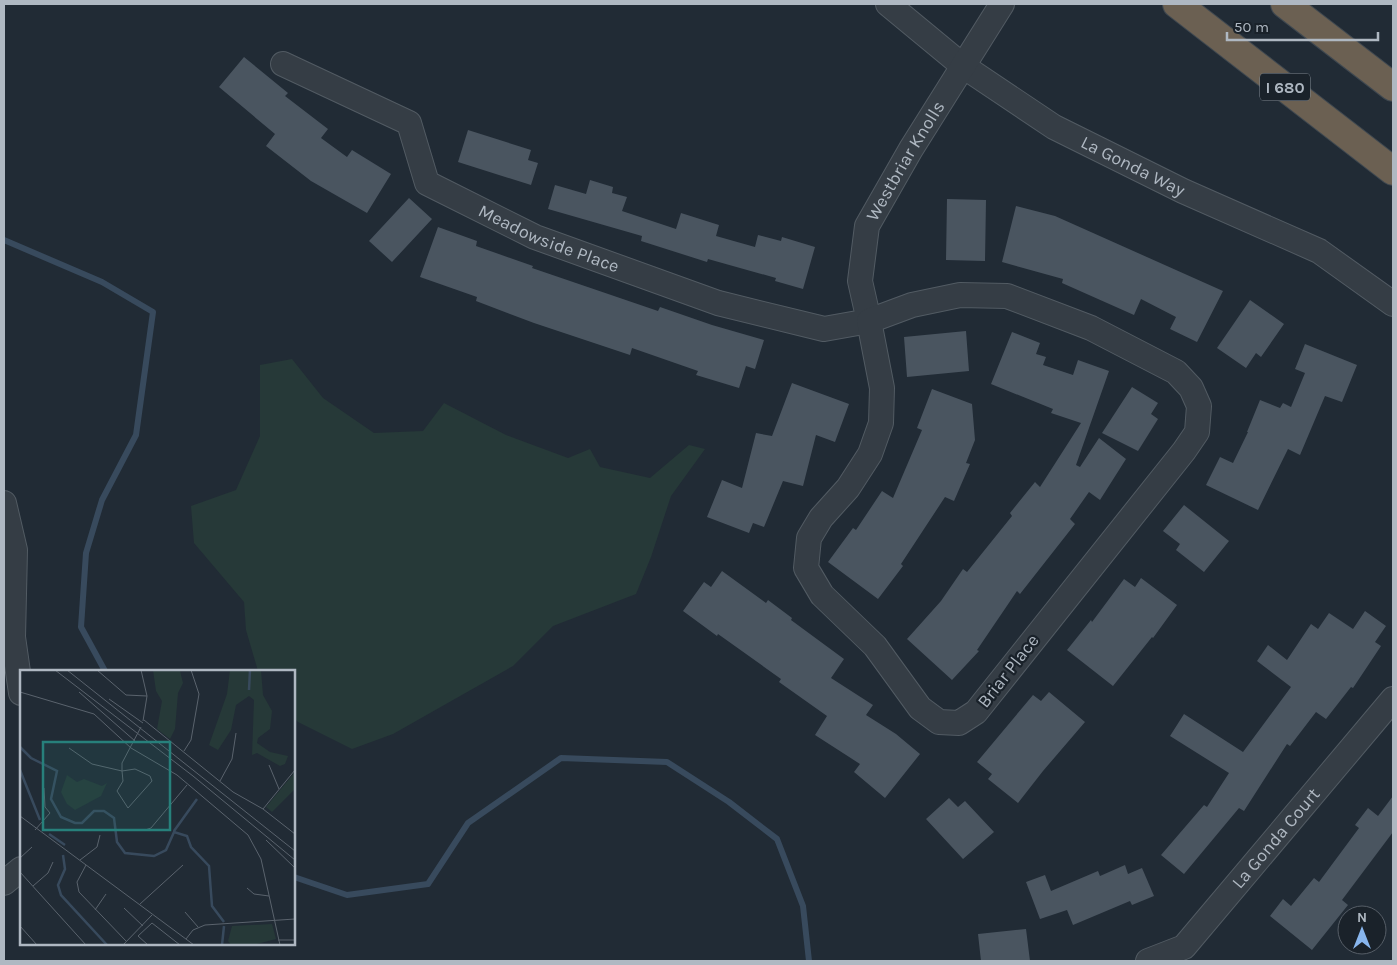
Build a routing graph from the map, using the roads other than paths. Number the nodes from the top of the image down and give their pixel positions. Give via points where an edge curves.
1 (888, 4) edge
2 (1002, 4) edge
3 (1177, 4) edge
4 (1285, 4) edge
5 (283, 64) dead end
6 (963, 66) junction
7 (1393, 87) edge
8 (1393, 171) edge
9 (1393, 304) edge
10 (869, 321) junction
11 (4, 503) edge
12 (20, 686) edge
13 (1393, 699) edge
14 (20, 870) edge
15 (4, 883) edge
16 (1148, 961) edge

1 - 6 street, La Gonda Way
2 - 6 street, Westbriar Knolls
3 - 8 highway, I 680
4 - 7 highway
5 - 10 street, Meadowside Place via 409,123 427,183 535,237 718,304 824,329
6 - 9 street, La Gonda Way via 1054,128 1183,191 1319,251
6 - 10 street, Westbriar Knolls via 867,226 860,281
10 - 10 street, Briar Place via 882,388 881,423 870,454 809,538 806,568 822,595 875,646 920,708 939,722 959,723 976,712 1184,451 1198,432 1199,406 1191,388 1176,372 1092,328 1007,296 960,295 912,306
11 - 12 street via 15,550 13,637
13 - 16 street, La Gonda Court via 1184,947
14 - 15 street

